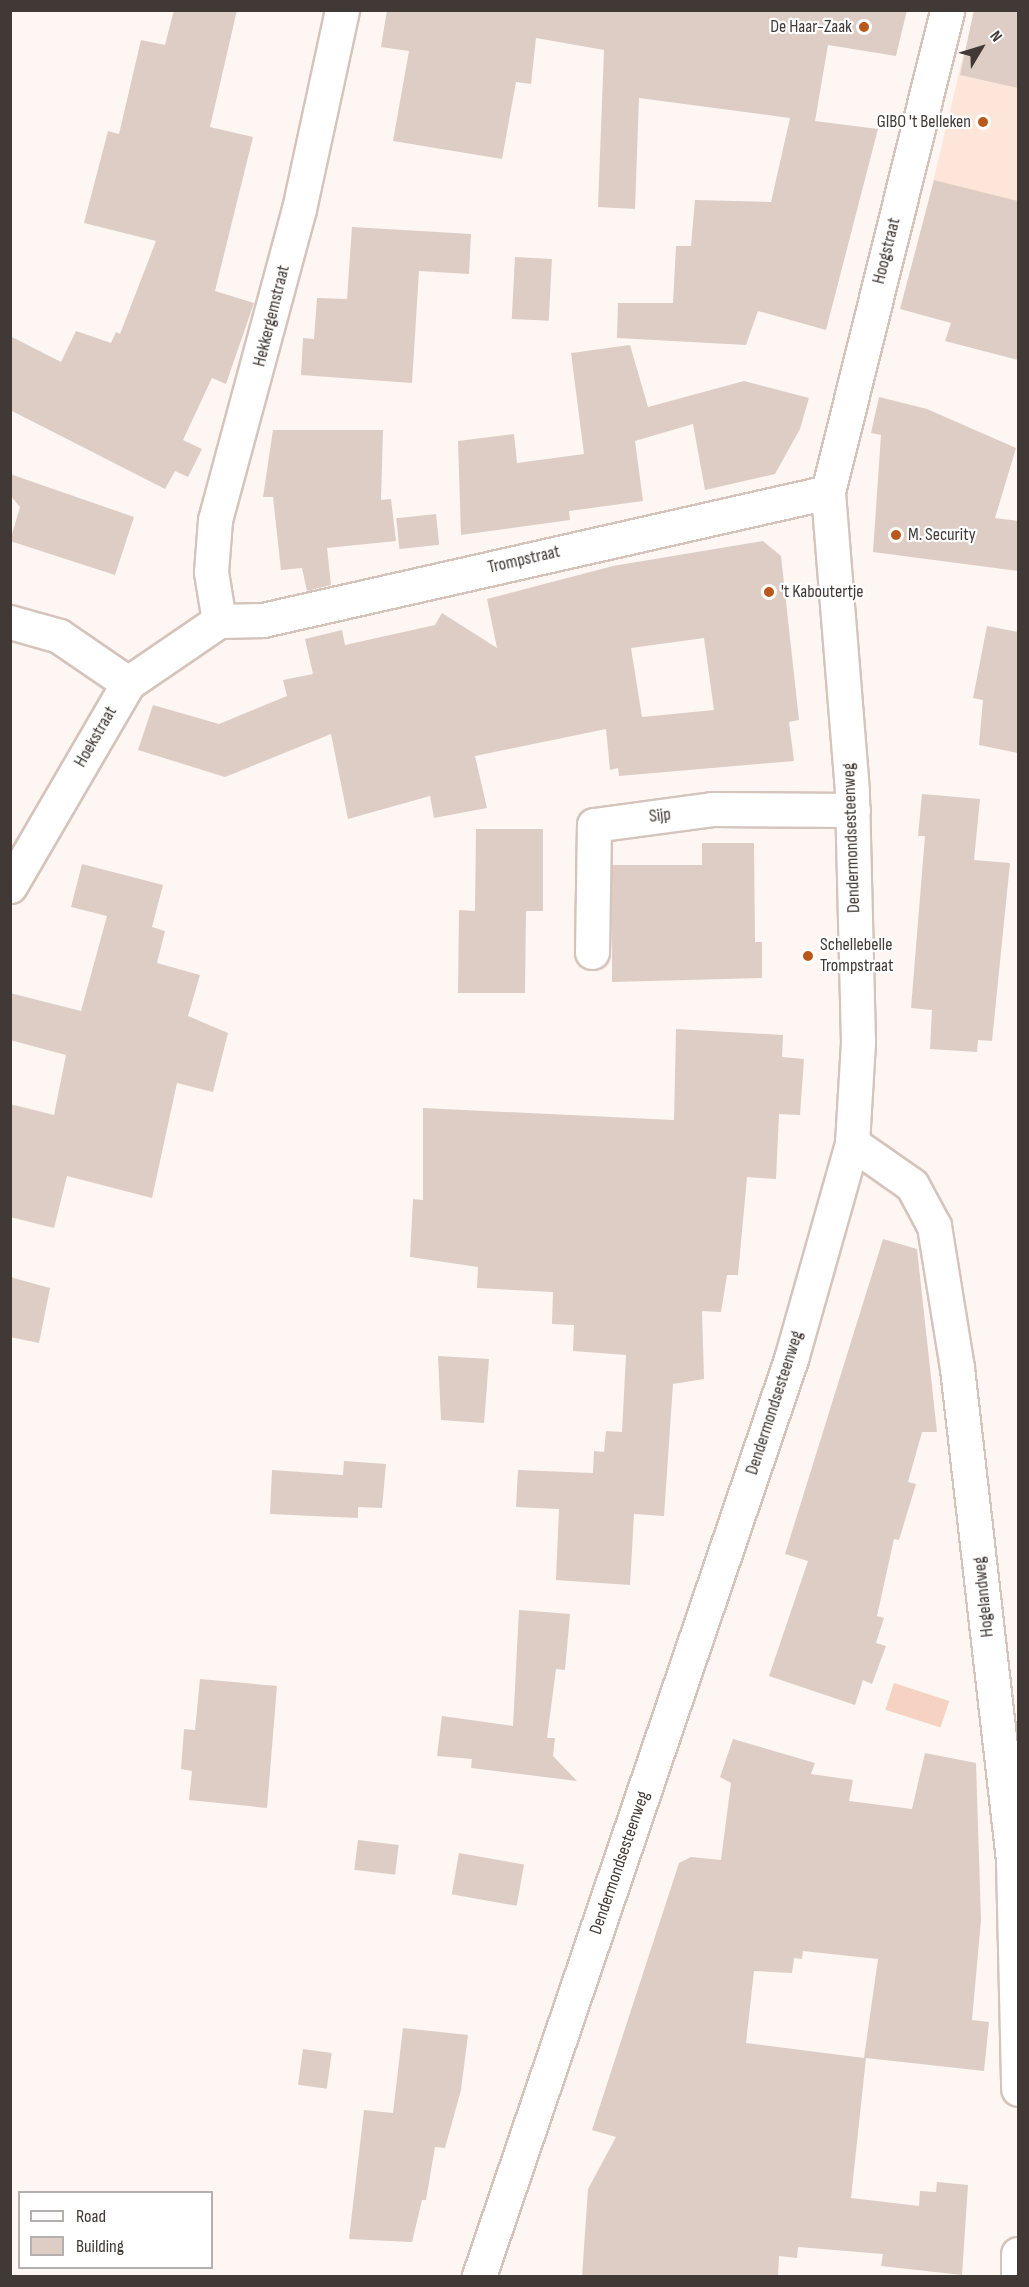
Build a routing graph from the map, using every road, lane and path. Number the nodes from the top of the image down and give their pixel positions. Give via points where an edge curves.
1 (342, 10) edge
2 (947, 10) edge
3 (828, 492) junction
4 (219, 621) junction
5 (10, 622) edge
6 (128, 683) junction
7 (853, 810) junction
8 (10, 886) edge
9 (592, 952) dead end
10 (852, 1143) junction
11 (1018, 2089) edge
12 (1018, 2254) edge
13 (479, 2277) edge
14 (1018, 2277) edge

1 - 4 street, Hekkergemstraat via 296,221 215,520 211,572
2 - 3 street, Hoogstraat
3 - 4 street, Trompstraat via 263,620
3 - 7 street, Dendermondsesteenweg
4 - 6 street, Hoekstraat
5 - 6 street via 59,636
6 - 8 street, Hoekstraat
7 - 9 street, Sijp via 712,809 594,825
7 - 10 street, Dendermondsesteenweg via 858,1042
10 - 11 street, Hogelandweg via 912,1185 934,1226 962,1414 1013,1860
10 - 13 street, Dendermondsesteenweg via 791,1359
12 - 14 street

